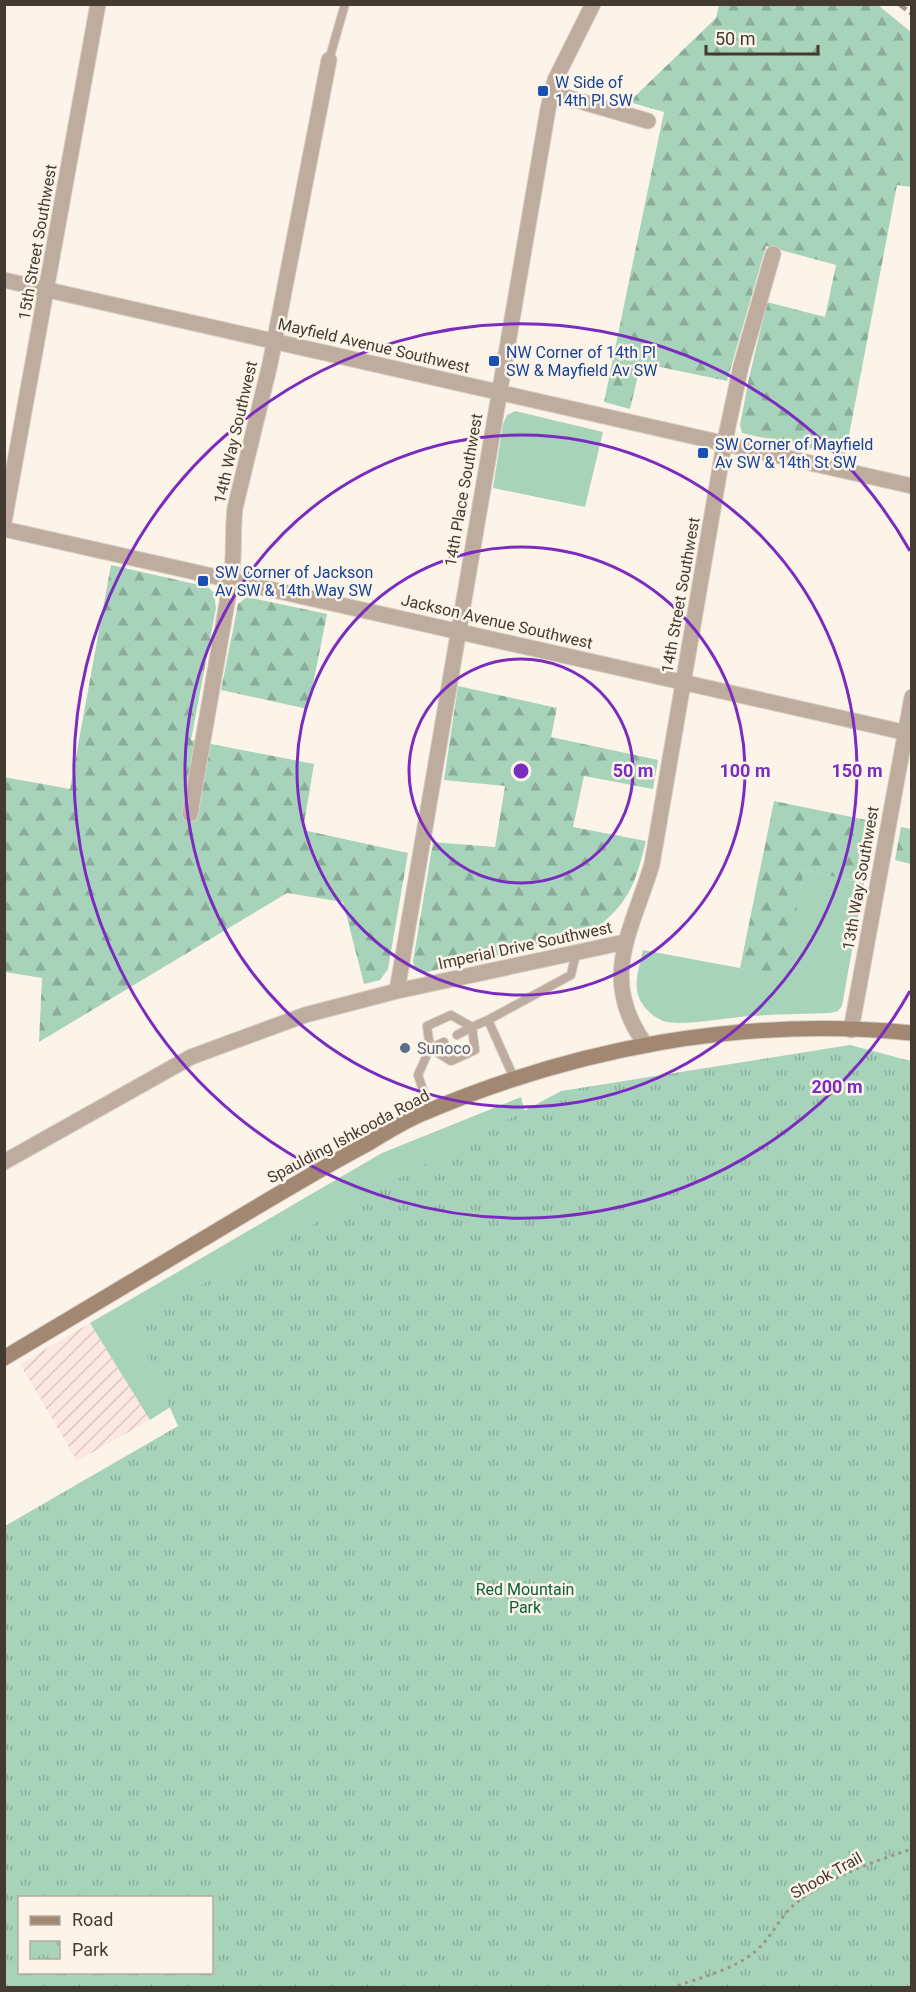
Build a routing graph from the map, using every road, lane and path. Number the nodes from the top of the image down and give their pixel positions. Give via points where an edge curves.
1 (98, 4) edge
2 (345, 4) edge
3 (593, 4) edge
4 (329, 60) joint
5 (552, 93) junction
6 (648, 121) dead end
7 (773, 254) dead end
8 (4, 280) edge
9 (46, 290) junction
10 (275, 341) junction
11 (499, 393) junction
12 (724, 445) junction
13 (912, 486) edge
14 (4, 522) edge
15 (4, 529) edge
16 (231, 580) junction
17 (458, 630) junction
18 (684, 682) junction
19 (912, 697) edge
20 (908, 733) edge
21 (190, 814) dead end
22 (625, 942) junction
23 (576, 953) junction
24 (397, 991) junction
25 (488, 1020) junction
26 (472, 1027) junction
27 (851, 1030) junction
28 (912, 1034) edge
29 (457, 1035) dead end
30 (444, 1042) dead end
31 (645, 1044) junction
32 (430, 1048) junction
33 (514, 1078) junction
34 (430, 1111) junction
35 (4, 1162) edge
36 (4, 1358) edge
37 (912, 1849) edge
38 (671, 1988) edge

1 - 9 street, 15th Street Southwest
2 - 4 lane
3 - 5 street, 14th Place Southwest
4 - 10 street, 14th Way Southwest
5 - 6 street
5 - 11 street, 14th Place Southwest
7 - 12 street, 14th Street Southwest via 741,366
8 - 9 street, Mayfield Avenue Southwest
9 - 10 street, Mayfield Avenue Southwest
9 - 14 street, 15th Street Southwest
10 - 11 street, Mayfield Avenue Southwest
10 - 16 street, 14th Way Southwest via 235,508
11 - 12 street, Mayfield Avenue Southwest
11 - 17 street, 14th Place Southwest
12 - 13 street, Mayfield Avenue Southwest
12 - 18 street, 14th Street Southwest
15 - 16 street, Jackson Avenue Southwest
16 - 17 street, Jackson Avenue Southwest
16 - 21 street, 14th Way Southwest
17 - 18 street, Jackson Avenue Southwest
17 - 24 street, 14th Place Southwest
18 - 20 street, Jackson Avenue Southwest
18 - 22 street, 14th Street Southwest via 652,864
19 - 20 street, 13th Way Southwest
20 - 27 street, 13th Way Southwest
22 - 23 street, Imperial Drive Southwest
22 - 31 street, Imperial Drive Southwest via 621,972 626,1009
23 - 24 street, Imperial Drive Southwest
23 - 25 lane via 571,975
24 - 35 street, Imperial Drive Southwest via 305,1015 191,1057
25 - 26 lane
25 - 33 lane
26 - 29 lane
26 - 32 lane via 451,1015 427,1026
26 - 32 lane via 475,1050 451,1061
27 - 28 street, Spaulding Ishkooda Road
27 - 31 street, Spaulding Ishkooda Road via 755,1030
30 - 32 lane
31 - 33 street, Spaulding Ishkooda Road
32 - 34 lane via 418,1075
33 - 34 street, Spaulding Ishkooda Road
34 - 36 street, Spaulding Ishkooda Road via 306,1177
37 - 38 path, Shook Trail via 858,1869 797,1902 747,1959

